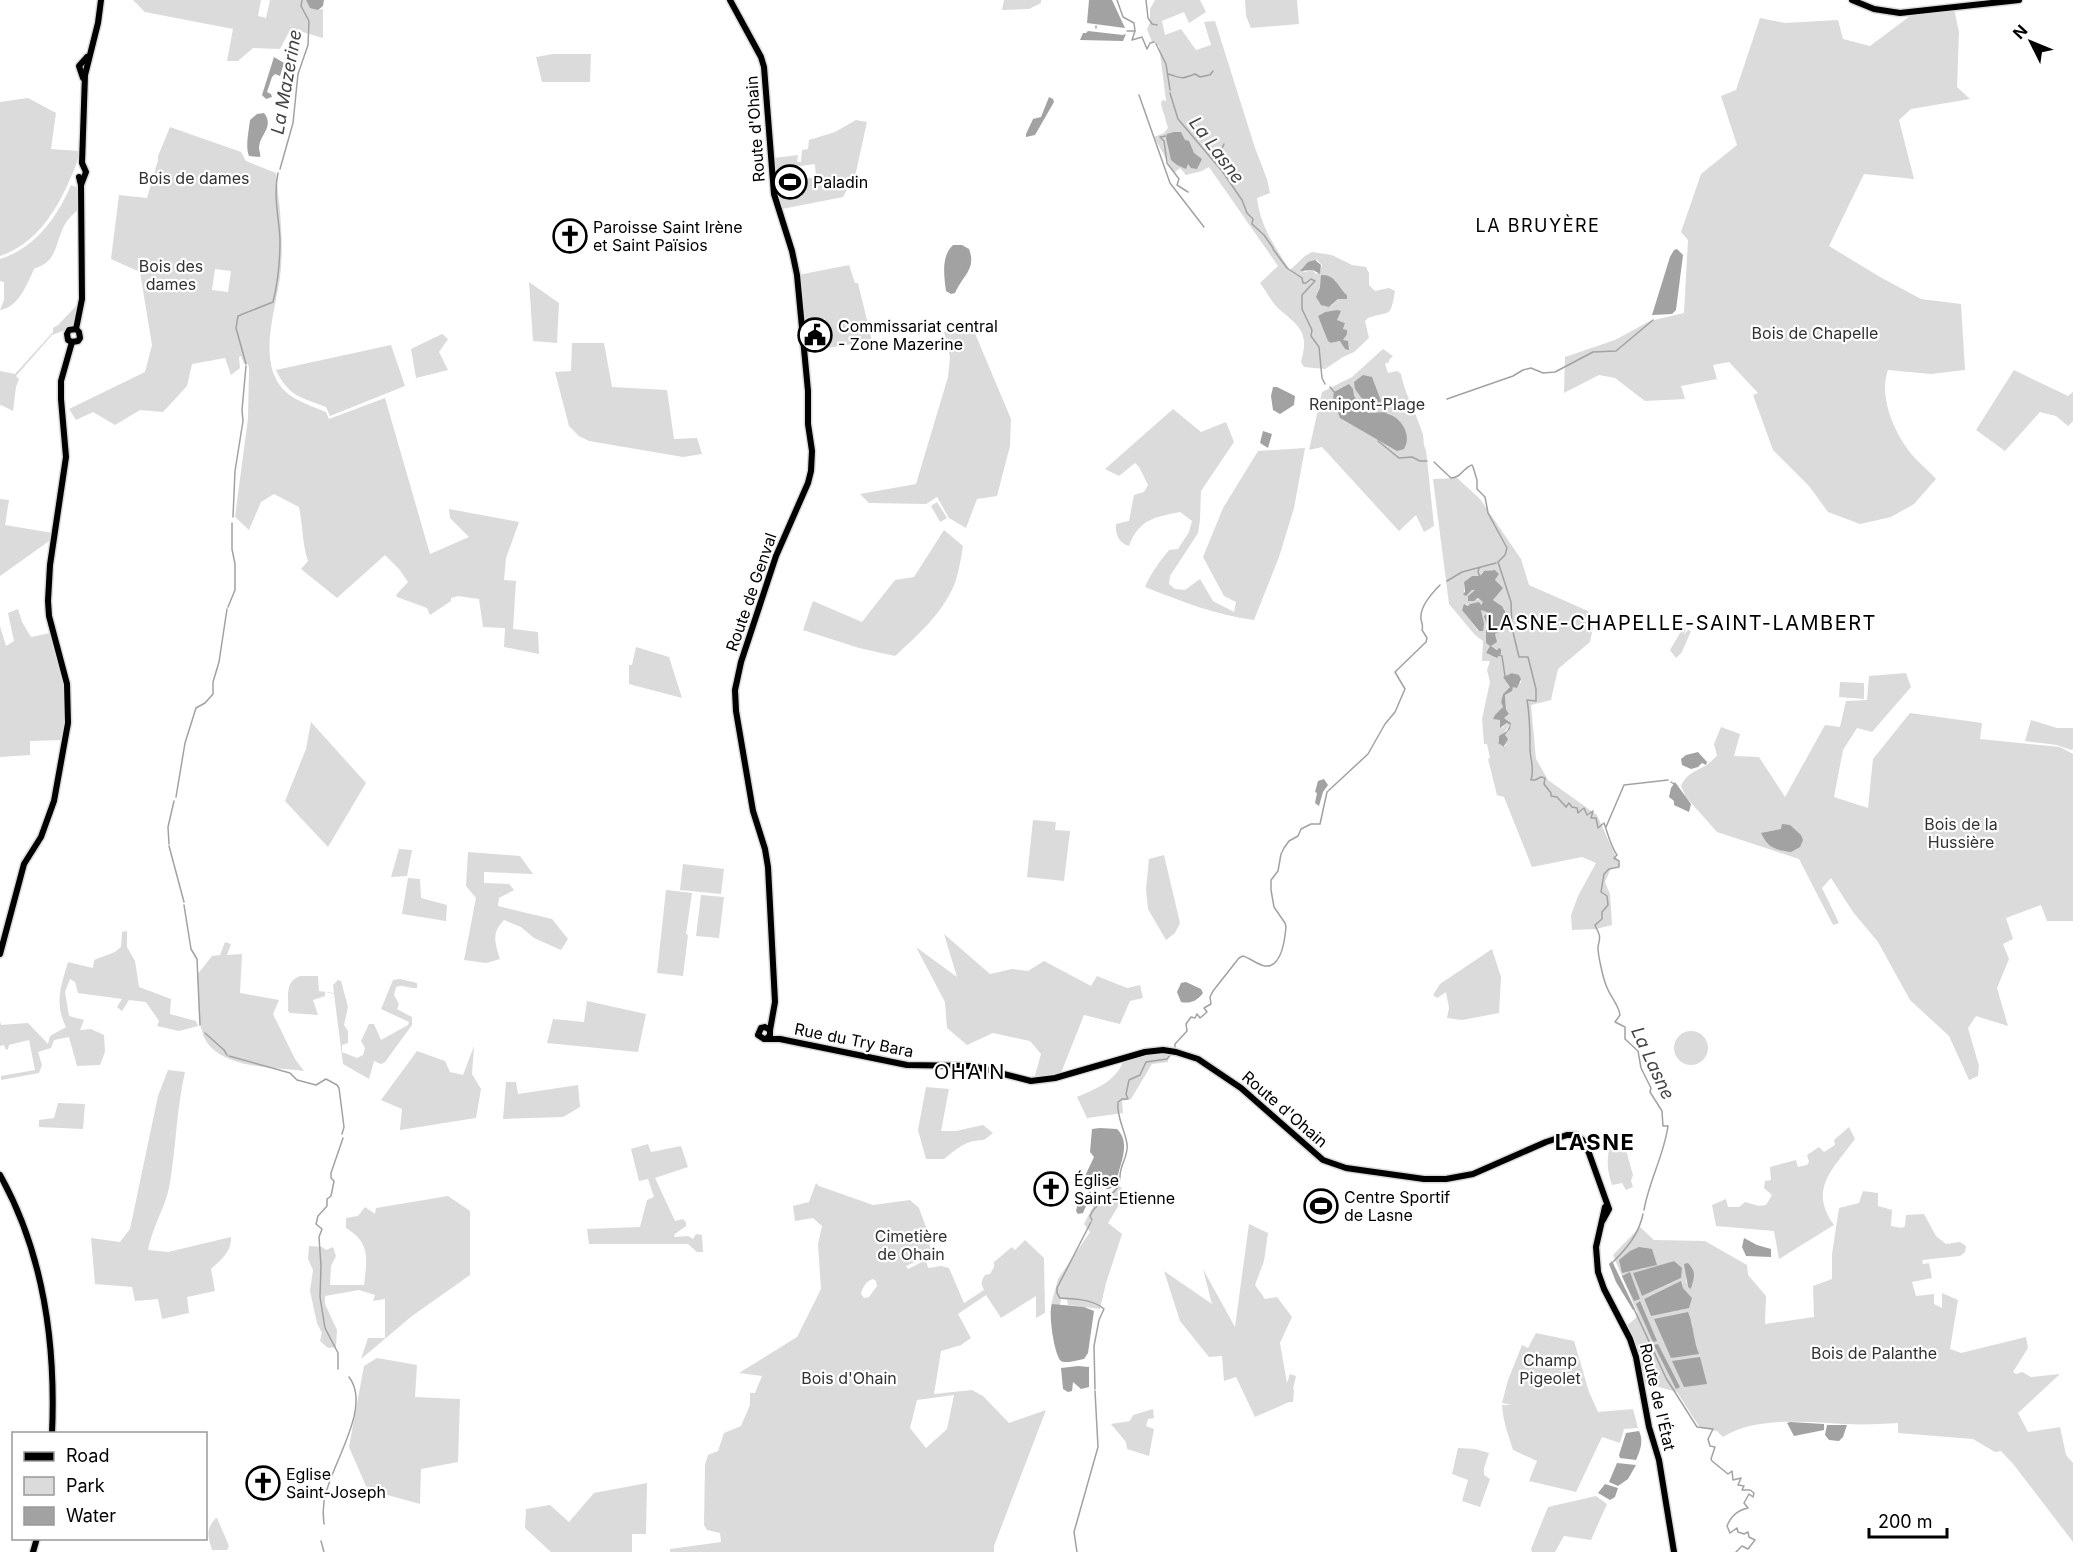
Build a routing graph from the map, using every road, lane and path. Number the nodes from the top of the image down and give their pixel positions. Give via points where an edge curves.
1 (101, 0) edge
2 (730, 0) edge
3 (1852, 0) edge
4 (2019, 0) edge
5 (777, 205) joint
6 (0, 954) edge
7 (768, 1033) junction
8 (1040, 1081) joint
9 (0, 1174) edge
10 (1606, 1210) joint
11 (52, 1432) edge
12 (1674, 1552) edge

1 - 6 main road via 84,67 81,167 86,174 81,177 82,299 76,329 80,338 72,342 60,390 66,457 49,581 48,609 67,684 68,723 54,801 41,837 21,872
2 - 5 main road, Route d'Ohain via 764,70 772,185
3 - 4 main road via 1883,12 1906,13
5 - 7 main road, Route de Genval via 797,275 812,460 808,483 776,556 736,680 735,701 753,815 768,861 775,1009
7 - 7 main road, Rue du Try Bara via 759,1029 758,1036
7 - 8 main road, Rue du Try Bara via 780,1040 907,1065 976,1066
8 - 10 main road, Route d'Ohain via 1142,1053 1182,1053 1232,1081 1316,1156 1340,1167 1431,1179 1478,1172 1573,1134 1581,1137 1588,1149
9 - 11 main road via 15,1203 41,1284 52,1354
10 - 12 main road, Route de l'État via 1596,1246 1598,1272 1636,1357

